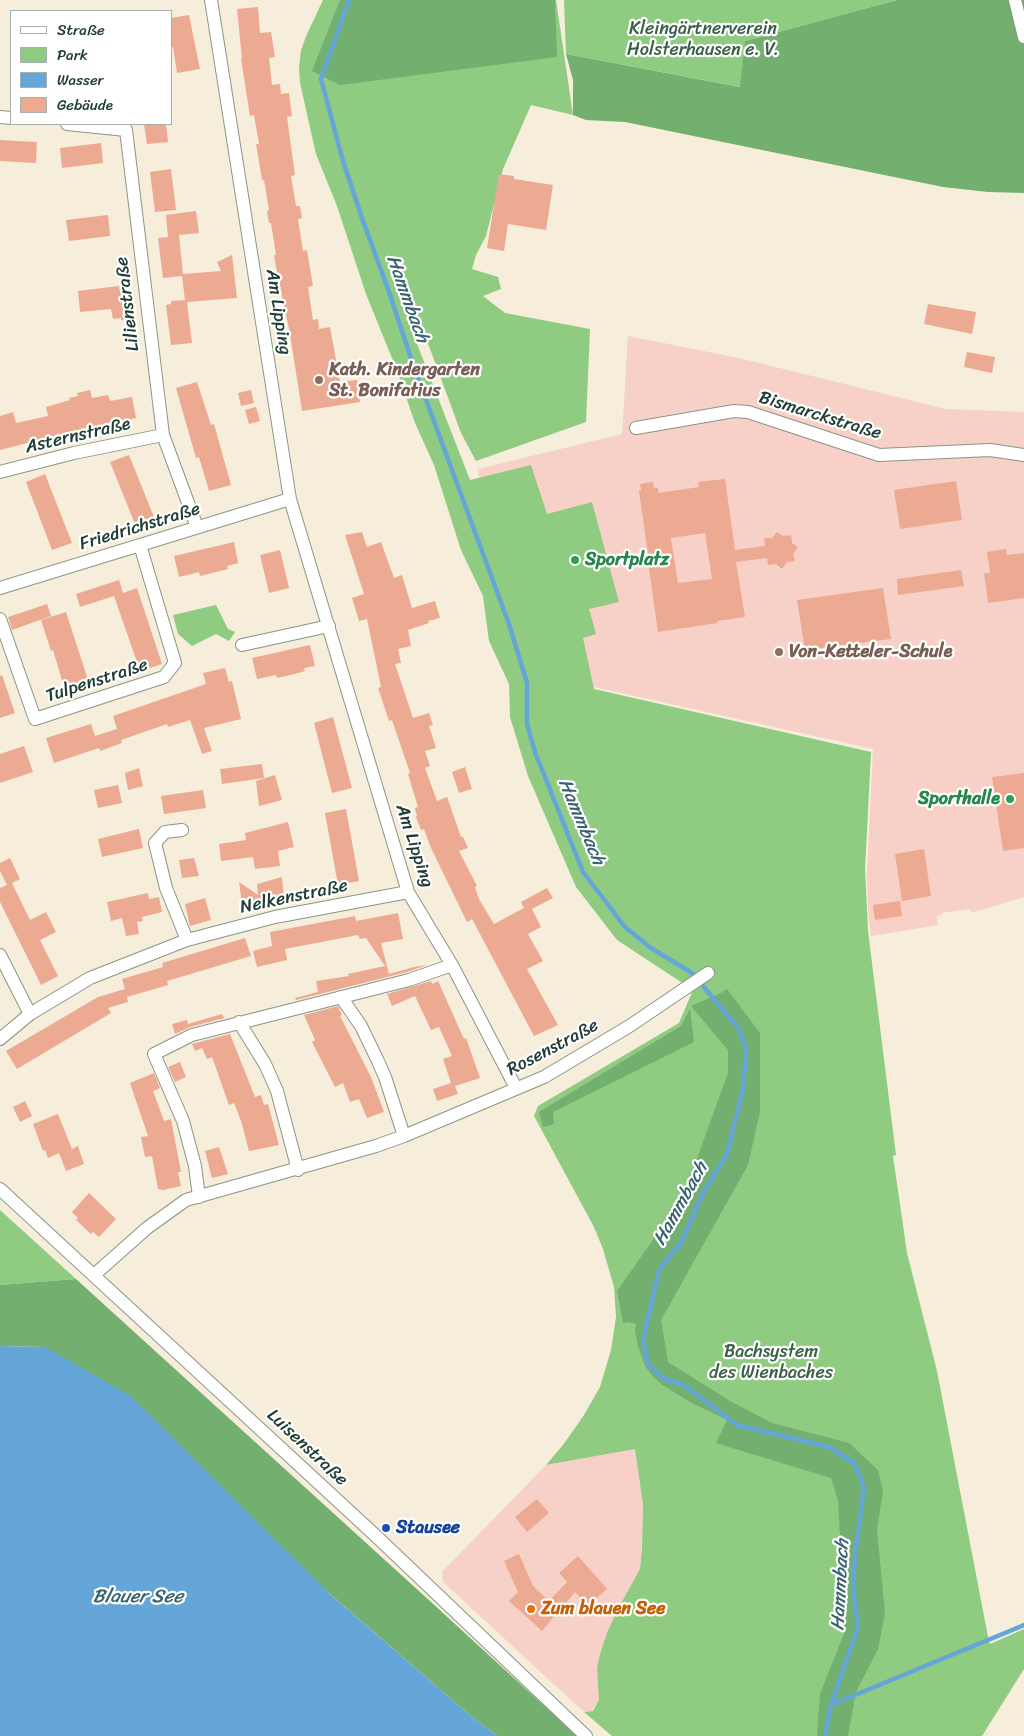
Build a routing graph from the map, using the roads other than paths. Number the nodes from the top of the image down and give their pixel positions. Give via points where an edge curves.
1 (211, 0) edge
2 (1015, 0) edge
3 (1024, 37) edge
4 (77, 125) edge
5 (636, 428) dead end
6 (163, 435) junction
7 (1024, 455) edge
8 (0, 472) edge
9 (290, 500) junction
10 (196, 527) junction
11 (140, 545) junction
12 (0, 588) edge
13 (0, 619) edge
14 (329, 626) junction
15 (242, 645) dead end
16 (182, 830) dead end
17 (408, 892) junction
18 (187, 940) junction
19 (0, 955) edge
20 (452, 965) junction
21 (708, 973) dead end
22 (341, 997) junction
23 (30, 1014) junction
24 (239, 1022) junction
25 (0, 1039) edge
26 (516, 1088) junction
27 (404, 1136) junction
28 (298, 1170) junction
29 (0, 1190) edge
30 (199, 1197) junction
31 (94, 1274) junction
32 (586, 1736) edge

1 - 9 street, Am Lipping
2 - 3 street
4 - 6 street, Lilienstraße via 126,130
5 - 7 street, Bismarckstraße via 734,411 748,412 879,455 990,450
6 - 8 street, Asternstraße via 74,452
6 - 10 street, Lilienstraße
9 - 10 street, Friedrichstraße
9 - 14 street, Am Lipping
10 - 11 street, Friedrichstraße
11 - 12 street, Friedrichstraße
11 - 13 street, Tulpenstraße via 175,663 164,677 35,719
14 - 15 street
14 - 17 street, Am Lipping
16 - 18 street via 165,832 155,843 166,888
17 - 18 street, Nelkenstraße via 275,917
17 - 20 street, Am Lipping
18 - 23 street, Nelkenstraße via 90,978
19 - 23 street
20 - 22 street via 410,980
20 - 26 street, Am Lipping
21 - 26 street, Rosenstraße via 628,1027 544,1077
22 - 24 street
22 - 27 street via 361,1026 381,1068
23 - 25 street, Nelkenstraße
24 - 28 street via 265,1064 277,1091
24 - 30 street via 192,1035 154,1054 184,1121
26 - 27 street, Rosenstraße
27 - 28 street, Rosenstraße
28 - 30 street, Rosenstraße
29 - 31 street, Luisenstraße
30 - 31 street, Rosenstraße via 186,1200 147,1228
31 - 32 street, Luisenstraße

